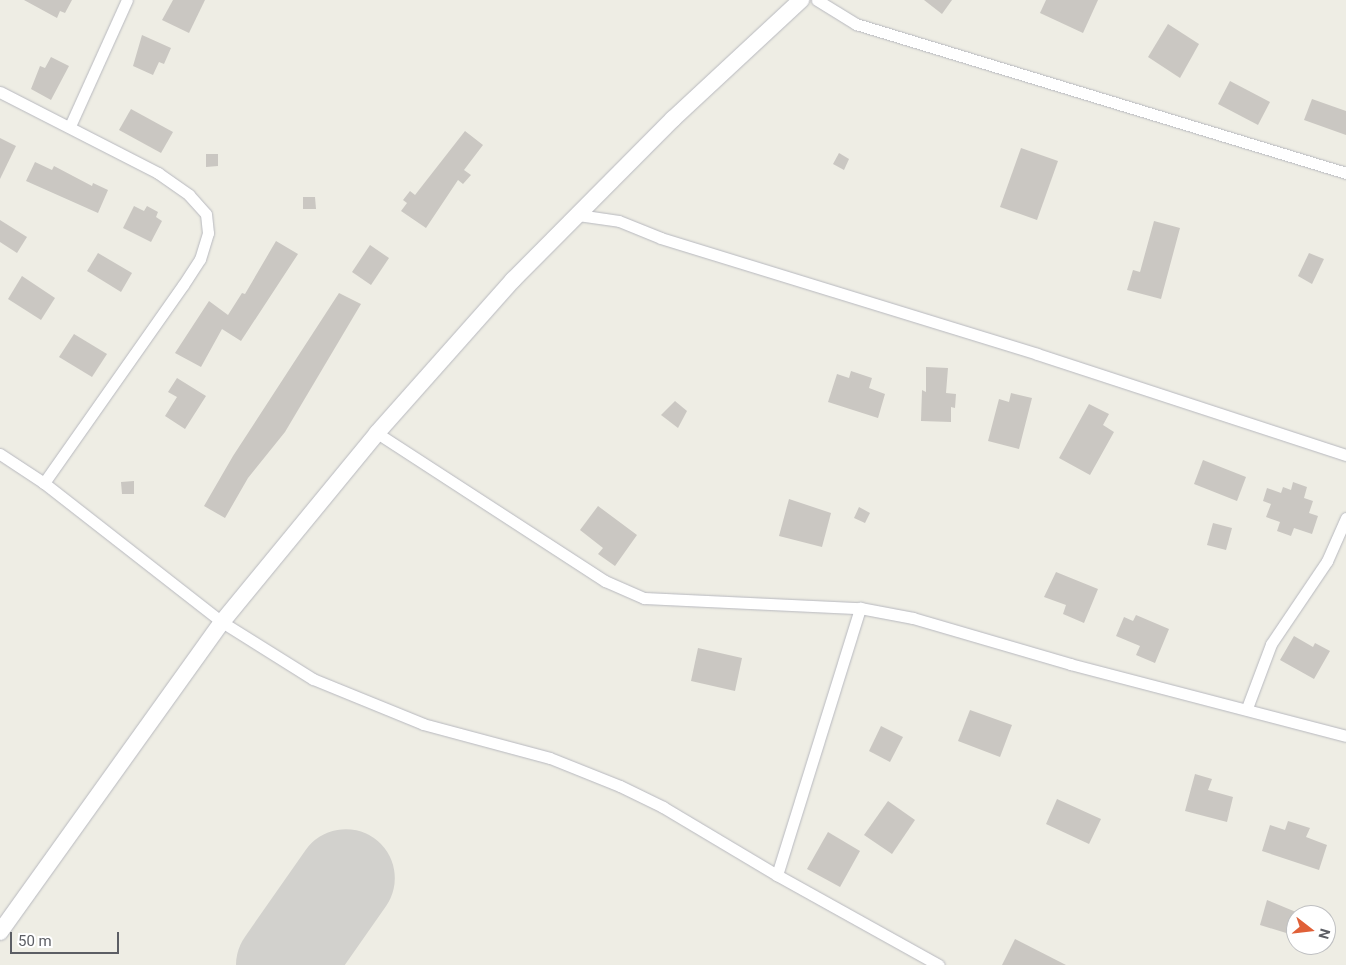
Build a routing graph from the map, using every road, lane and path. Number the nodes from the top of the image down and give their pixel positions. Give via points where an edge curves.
1 (127, 0) edge
2 (801, 0) edge
3 (817, 0) edge
4 (0, 92) edge
5 (70, 126) junction
6 (1346, 173) edge
7 (578, 214) junction
8 (377, 434) junction
9 (0, 454) edge
10 (1346, 456) edge
11 (44, 484) junction
12 (1346, 518) edge
13 (860, 608) junction
14 (222, 622) junction
15 (1247, 708) junction
16 (1346, 736) edge
17 (777, 875) junction
18 (0, 932) edge
19 (939, 965) edge

1 - 5 street
2 - 7 main road via 673,119
3 - 6 street via 856,24
4 - 5 street
5 - 11 street via 158,174 189,195 206,214 208,233 200,259
7 - 8 main road via 513,280
7 - 10 street via 618,221 661,238 1037,354
8 - 13 street via 605,581 644,598
8 - 14 main road
9 - 11 street
11 - 14 street
12 - 15 street via 1327,561 1271,644
13 - 15 street via 913,618 1070,664
13 - 17 street
14 - 17 street via 313,678 362,700 424,724 550,758 620,786 663,807
14 - 18 main road
15 - 16 street
17 - 19 street

